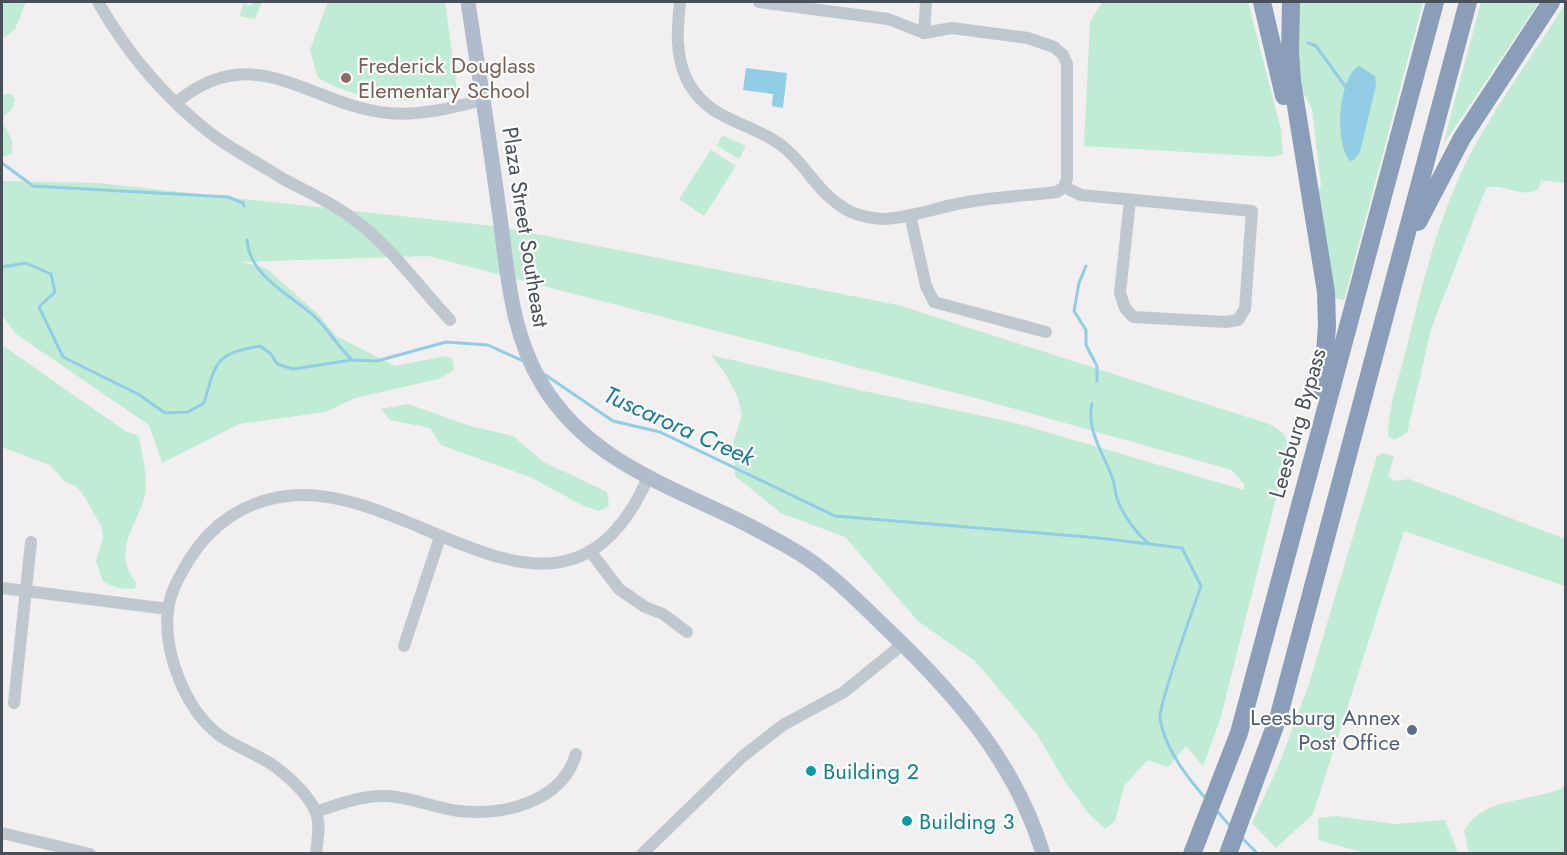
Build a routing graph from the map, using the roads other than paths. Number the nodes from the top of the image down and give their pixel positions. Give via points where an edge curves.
1 (98, 2) edge
2 (468, 2) edge
3 (680, 2) edge
4 (759, 2) edge
5 (926, 2) edge
6 (1262, 2) edge
7 (1291, 2) edge
8 (1435, 2) edge
9 (1468, 2) edge
10 (1551, 2) edge
11 (924, 33) junction
12 (482, 100) junction
13 (177, 102) junction
14 (1306, 176) junction
15 (1064, 187) junction
16 (1130, 200) junction
17 (910, 215) junction
18 (1401, 256) junction
19 (450, 320) dead end
20 (1046, 332) dead end
21 (648, 478) junction
22 (1300, 499) junction
23 (440, 537) junction
24 (32, 542) dead end
25 (590, 551) junction
26 (2, 588) edge
27 (25, 593) junction
28 (168, 609) junction
29 (687, 632) dead end
30 (903, 644) junction
31 (404, 646) dead end
32 (14, 703) dead end
33 (576, 754) dead end
34 (316, 812) junction
35 (2, 833) edge
36 (1195, 846) edge
37 (90, 854) edge
38 (316, 854) edge
39 (642, 854) edge
40 (1043, 854) edge
41 (1228, 854) edge

1 - 13 street via 140,64
2 - 12 main road, Plaza Street Southeast
3 - 17 street via 678,45 682,70 712,110 778,143 797,157 819,188 839,205 859,215 880,219
4 - 11 street via 888,19
5 - 11 street
6 - 14 highway
7 - 14 highway via 1290,52
8 - 22 highway, Leesburg Bypass
9 - 18 highway
10 - 18 highway via 1445,166
11 - 15 street via 952,28 1028,39 1053,47 1063,55 1067,179
12 - 13 street via 442,110 387,113 267,75 248,75 207,83
12 - 21 main road, Plaza Street Southeast via 513,306 528,360 563,413 583,434
13 - 19 street via 215,136 351,217 382,243
14 - 22 highway via 1318,240 1327,326 1322,393
15 - 16 street via 1081,195
15 - 17 street via 1057,192 985,199
16 - 16 street via 1252,211 1245,309 1238,320 1134,317 1125,308 1120,293
17 - 20 street via 926,286 934,302
18 - 41 highway via 1279,715
21 - 25 street via 620,528
21 - 30 main road, Plaza Street Southeast via 752,527 823,569
22 - 36 highway, Leesburg Bypass via 1229,760
23 - 25 street via 527,563 568,560
23 - 28 street via 329,496 271,499 233,514 208,533 178,578
23 - 31 street
24 - 27 street
25 - 29 street via 619,589
26 - 27 street
27 - 28 street
27 - 32 street
28 - 34 street via 169,638 177,672 201,716 219,735 282,771
30 - 39 street via 844,692 783,725 749,751
30 - 40 main road, Plaza Street Southeast via 970,716 1005,766
33 - 34 street via 571,771 555,788 508,809 457,811 385,796 363,797
34 - 38 street
35 - 37 street

